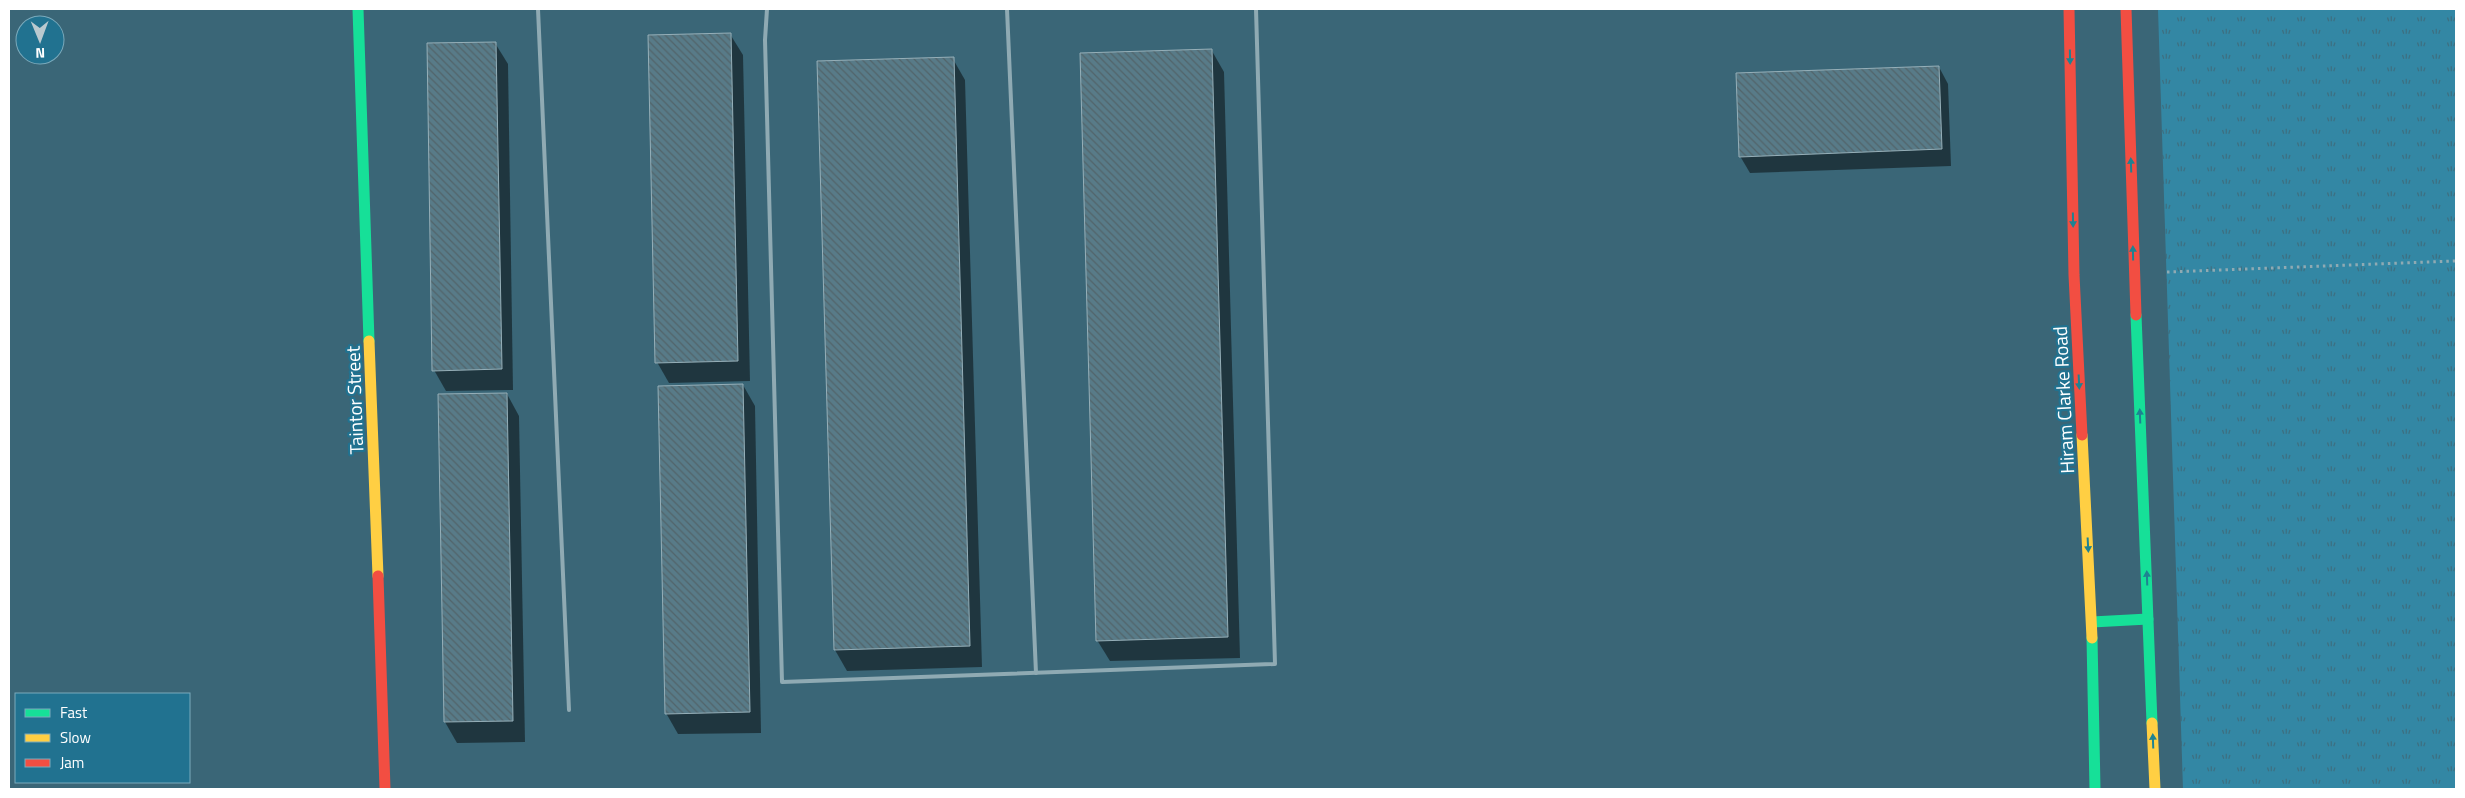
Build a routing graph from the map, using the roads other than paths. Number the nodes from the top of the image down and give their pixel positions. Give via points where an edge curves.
1 (358, 9) edge
2 (538, 9) edge
3 (767, 9) edge
4 (1007, 9) edge
5 (1256, 9) edge
6 (2069, 9) edge
7 (2126, 9) edge
8 (2148, 619) junction
9 (2092, 622) junction
10 (1036, 673) junction
11 (568, 710) dead end
12 (385, 789) edge
13 (2095, 789) edge
14 (2155, 789) edge

1 - 12 main road, Taintor Street
2 - 11 lane
3 - 10 lane via 765,40 782,682
4 - 10 lane
5 - 10 lane via 1275,664
6 -> 9 main road, Hiram Clarke Road via 2074,276
8 -> 7 main road
8 - 9 main road
14 -> 8 main road
9 - 13 main road, Hiram Clarke Road

